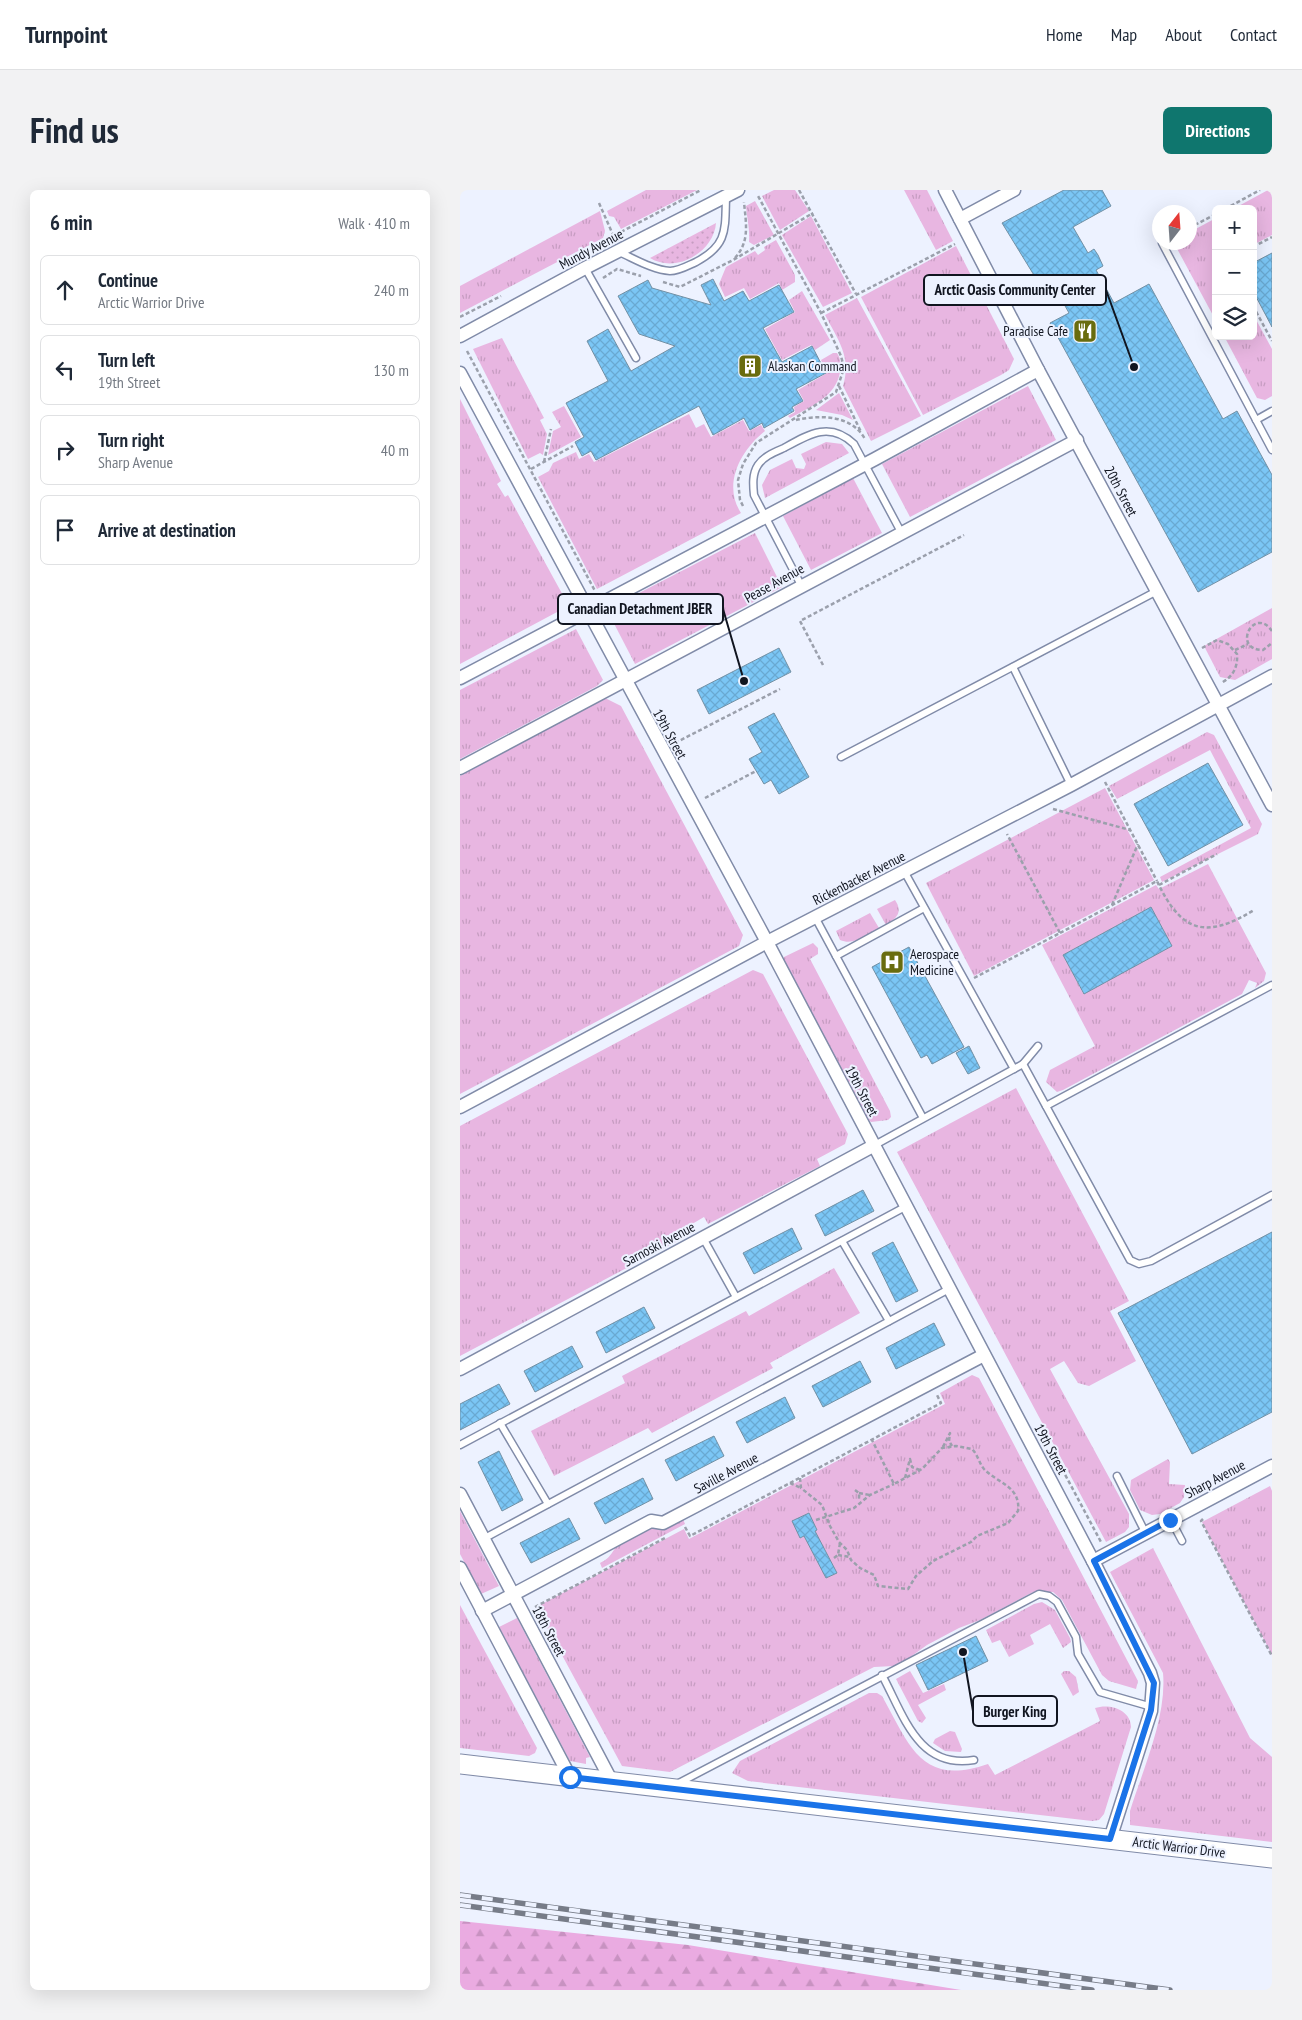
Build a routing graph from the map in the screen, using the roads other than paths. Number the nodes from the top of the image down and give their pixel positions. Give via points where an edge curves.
1 (945, 190) edge
2 (1014, 190) edge
3 (741, 195) edge
4 (726, 196) junction
5 (960, 219) junction
6 (1166, 250) edge
7 (618, 251) junction
8 (585, 268) junction
9 (460, 336) edge
10 (636, 358) dead end
11 (1038, 370) junction
12 (460, 373) edge
13 (1272, 411) edge
14 (1256, 420) junction
15 (1077, 440) junction
16 (1272, 450) edge
17 (864, 464) junction
18 (765, 517) junction
19 (901, 532) junction
20 (801, 585) junction
21 (1157, 591) junction
22 (589, 609) junction
23 (1013, 667) junction
24 (1272, 676) edge
25 (460, 678) edge
26 (624, 682) junction
27 (1219, 704) junction
28 (841, 757) dead end
29 (460, 768) edge
30 (1071, 785) junction
31 (1272, 805) edge
32 (904, 871) junction
33 (924, 908) junction
34 (815, 917) junction
35 (767, 942) junction
36 (836, 956) junction
37 (1272, 985) edge
38 (1038, 1046) dead end
39 (1023, 1064) junction
40 (1014, 1069) junction
41 (1046, 1106) junction
42 (460, 1107) edge
43 (923, 1118) junction
44 (873, 1146) junction
45 (1272, 1195) edge
46 (906, 1207) junction
47 (703, 1238) junction
48 (842, 1241) junction
49 (949, 1290) junction
50 (736, 1298) junction
51 (889, 1321) junction
52 (984, 1355) junction
53 (460, 1369) edge
54 (500, 1423) junction
55 (460, 1445) edge
56 (1271, 1468) edge
57 (1117, 1476) dead end
58 (460, 1494) edge
59 (548, 1504) junction
60 (1170, 1520) junction
61 (1146, 1534) junction
62 (483, 1539) junction
63 (1182, 1541) dead end
64 (1094, 1561) junction
65 (460, 1568) edge
66 (513, 1595) junction
67 (482, 1611) junction
68 (882, 1675) junction
69 (1152, 1707) junction
70 (974, 1760) dead end
71 (460, 1764) edge
72 (570, 1777) junction
73 (612, 1782) junction
74 (669, 1788) junction
75 (1110, 1839) junction
76 (1272, 1858) edge

1 - 5 street, 20th Street
2 - 5 street
3 - 4 street, Mundy Avenue
4 - 7 street, Mundy Avenue
4 - 7 lane via 721,240 713,253 696,262 672,271 656,268
5 - 11 street, 20th Street
6 - 14 lane
7 - 8 street, Mundy Avenue
8 - 9 street, Mundy Avenue
8 - 10 lane
11 - 15 street, 20th Street
11 - 17 street
12 - 22 street, 19th Street
13 - 14 lane
14 - 16 lane
15 - 19 street, Pease Avenue
15 - 21 street, 20th Street
17 - 18 street
17 - 18 lane via 854,444 833,432 809,435 766,457 758,465 753,480 754,495
17 - 19 lane
18 - 20 lane
18 - 22 street
19 - 20 street, Pease Avenue
20 - 26 street, Pease Avenue
21 - 23 lane
21 - 27 street, 20th Street
22 - 25 street
22 - 26 street, 19th Street
23 - 28 lane
23 - 30 lane
24 - 27 street, Rickenbacker Avenue
26 - 29 street, Pease Avenue
26 - 35 street, 19th Street
27 - 30 street, Rickenbacker Avenue
27 - 31 street, 20th Street
30 - 32 street, Rickenbacker Avenue
32 - 33 lane
32 - 34 street, Rickenbacker Avenue
33 - 36 lane
33 - 40 lane
34 - 35 street, Rickenbacker Avenue
34 - 36 lane
35 - 42 street, Rickenbacker Avenue
35 - 44 street, 19th Street
36 - 43 lane
37 - 41 lane
38 - 39 lane
39 - 40 lane
39 - 41 lane
40 - 43 lane
41 - 45 lane via 1130,1260 1139,1264
43 - 44 lane
44 - 46 street, 19th Street
44 - 47 street, Sarnoski Avenue
46 - 48 lane
46 - 49 street, 19th Street
47 - 50 lane
47 - 53 street, Sarnoski Avenue
48 - 50 lane
48 - 51 lane
49 - 51 lane
49 - 52 street, 19th Street
50 - 54 lane
51 - 59 lane
52 - 64 street, 19th Street
52 - 66 street, Saville Avenue via 663,1523 651,1521
54 - 55 lane
54 - 59 lane
56 - 60 street, Sharp Avenue
57 - 61 lane
58 - 62 street, 18th Street
59 - 62 lane
60 - 61 street, Sharp Avenue
60 - 63 lane
61 - 64 street, Sharp Avenue
62 - 66 street, 18th Street
64 - 69 street, 19th Street via 1154,1683
65 - 67 street
66 - 67 street, Saville Avenue
66 - 73 street, 18th Street
67 - 72 street
68 - 69 lane via 1039,1594 1057,1602 1076,1637 1078,1654 1100,1692
68 - 70 lane via 915,1737 924,1747 944,1760 958,1763
68 - 74 lane
69 - 75 street, 19th Street
71 - 72 main road, Arctic Warrior Drive
72 - 73 main road, Arctic Warrior Drive
73 - 74 main road, Arctic Warrior Drive
74 - 75 main road, Arctic Warrior Drive
75 - 76 main road, Arctic Warrior Drive

